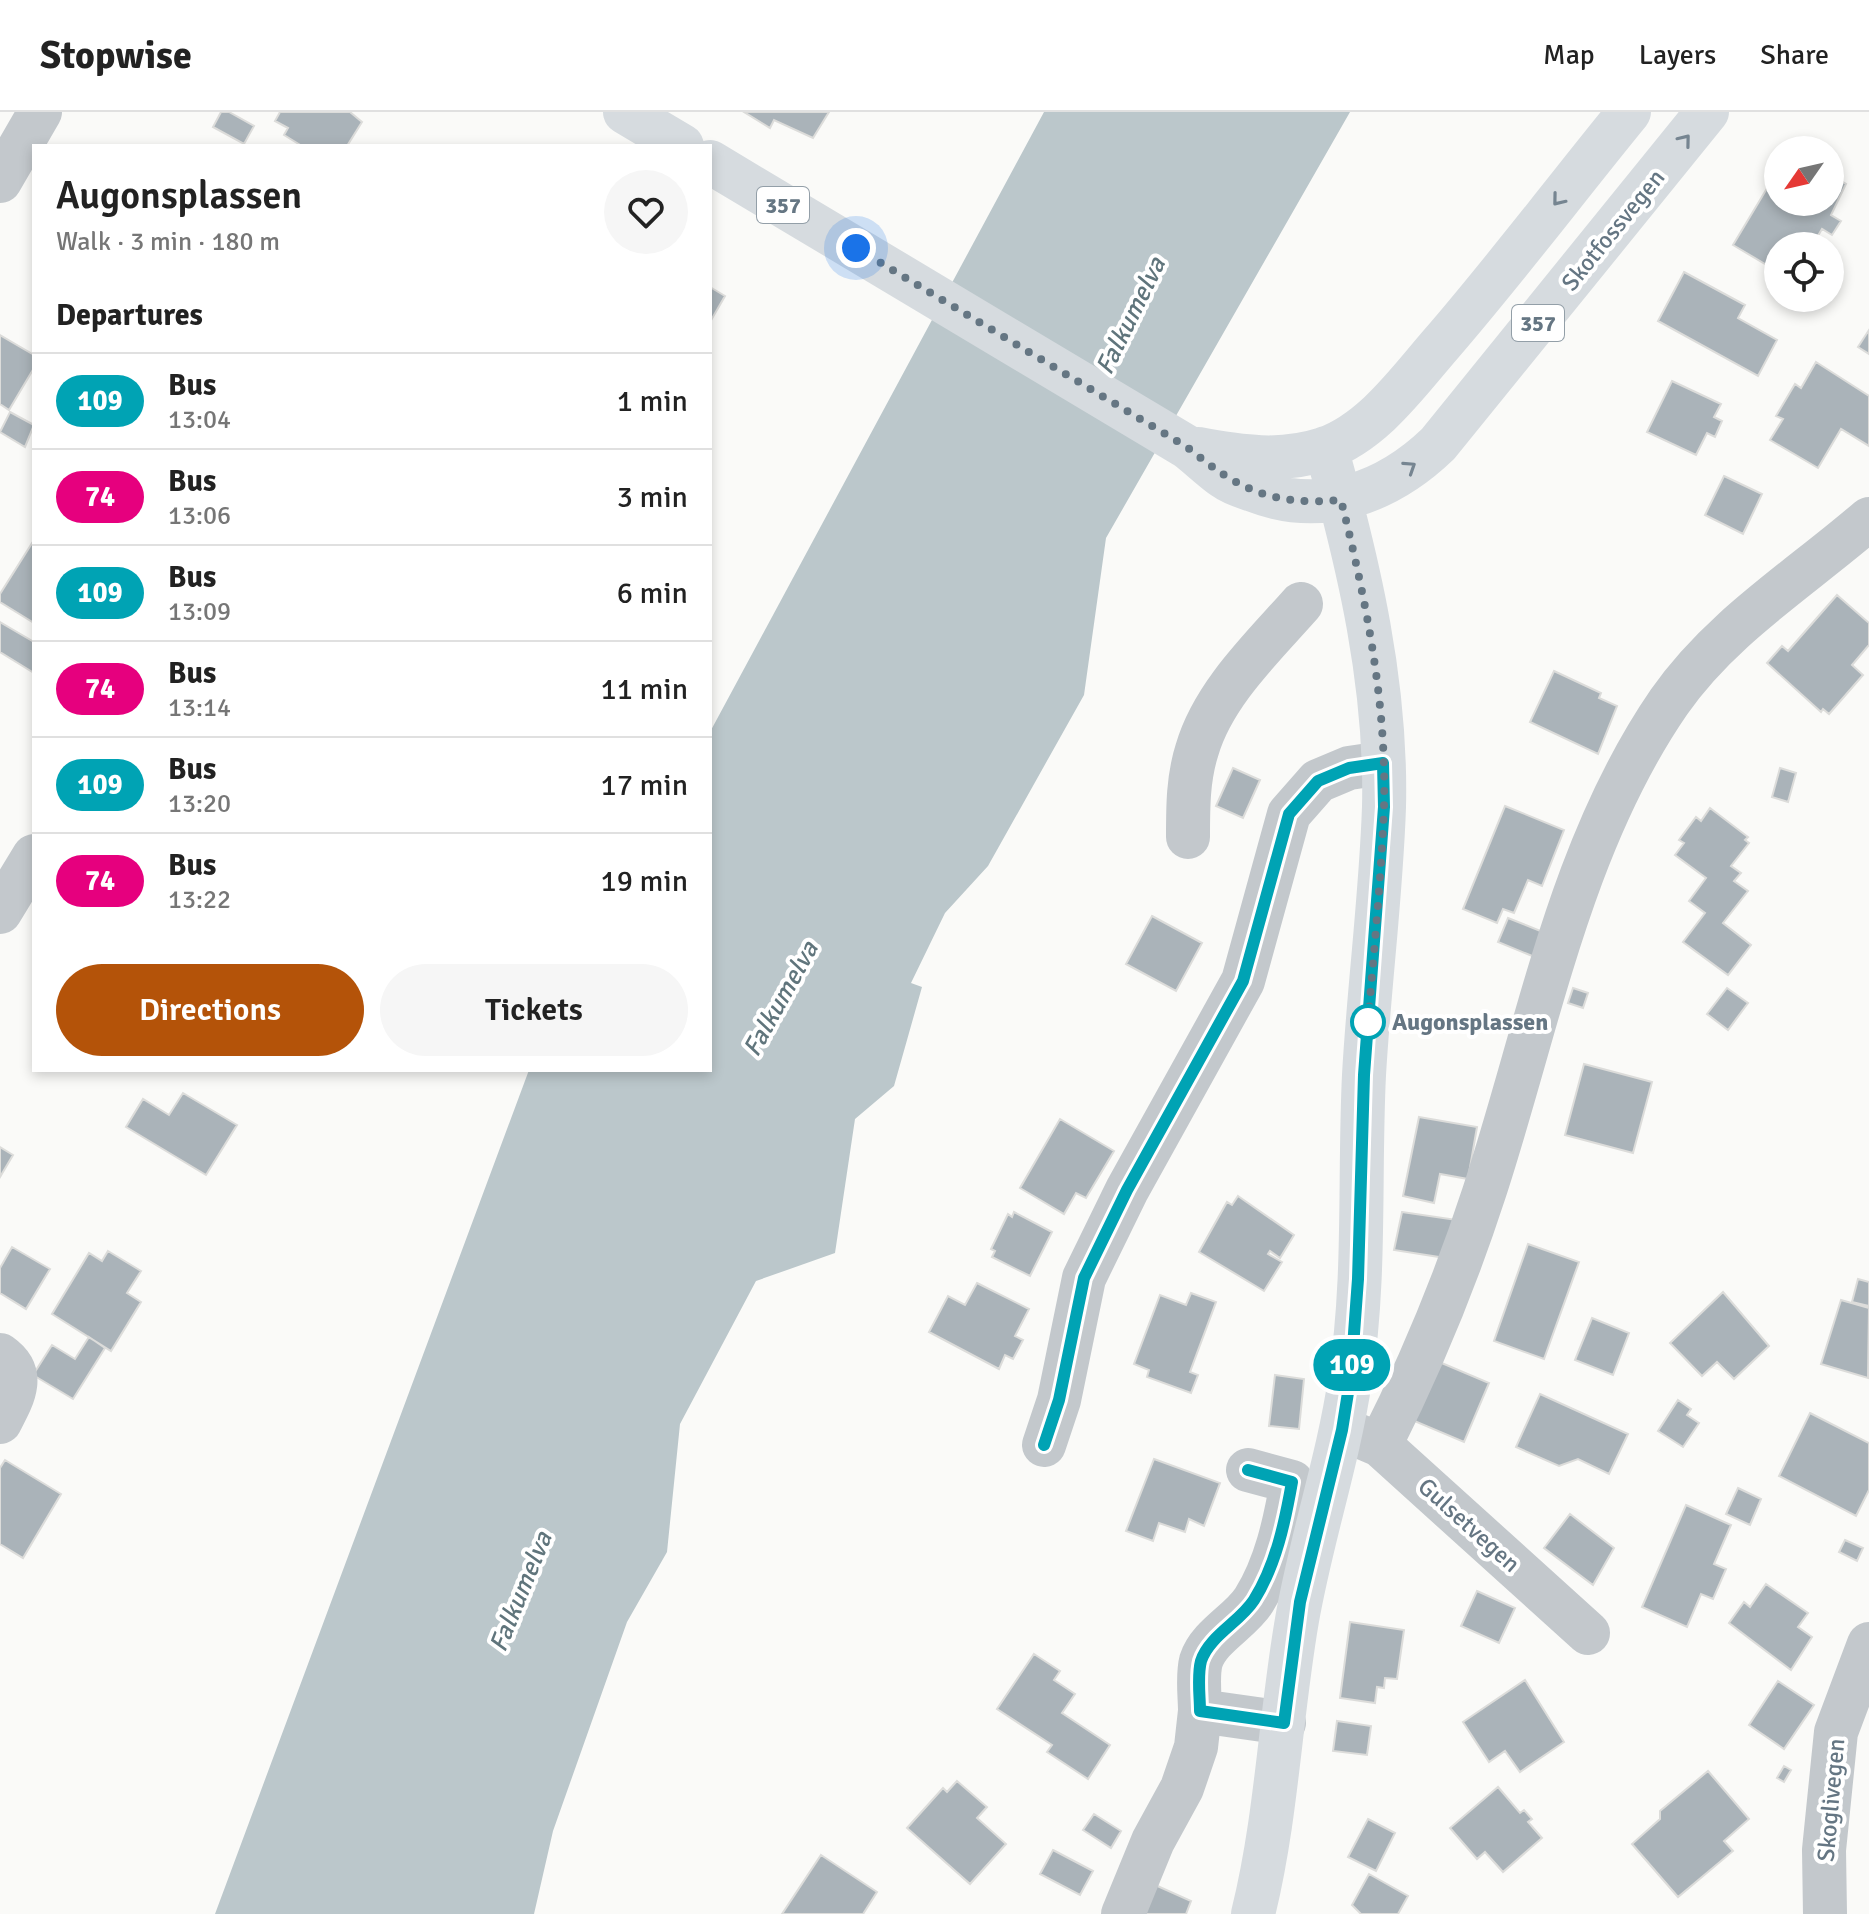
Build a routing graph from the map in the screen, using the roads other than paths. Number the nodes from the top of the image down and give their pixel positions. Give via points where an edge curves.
1 (40, 112) edge
2 (625, 112) edge
3 (1629, 112) edge
4 (1707, 112) edge
5 (679, 144) edge
6 (712, 163) edge
7 (0, 181) edge
8 (1187, 447) junction
9 (1326, 448) junction
10 (1341, 500) junction
11 (1869, 519) edge
12 (1301, 604) dead end
13 (1383, 763) junction
14 (1188, 837) dead end
15 (32, 859) edge
16 (0, 912) edge
17 (0, 1355) edge
18 (0, 1422) edge
19 (1361, 1437) junction
20 (1044, 1445) dead end
21 (1248, 1470) dead end
22 (1588, 1633) dead end
23 (1869, 1644) edge
24 (1200, 1711) junction
25 (1284, 1723) junction
26 (1123, 1914) edge
27 (1253, 1914) edge
28 (1825, 1914) edge

1 - 7 street
2 - 5 main road
3 -> 9 main road, 357 via 1408,382 1380,413
10 -> 4 main road, Skotfossvegen / 357 via 1377,489 1419,463 1438,444
6 - 8 main road, 357
8 - 9 main road, 357 via 1265,459
8 - 10 main road, 357 via 1227,480 1271,497 1307,503
9 - 10 main road
10 - 13 main road via 1370,624
11 - 19 street via 1767,600 1692,672 1629,769 1593,849 1446,1300
12 - 14 street via 1245,667 1197,748 1189,787
13 - 19 main road via 1351,1374
13 - 20 street via 1349,768 1318,781 1289,814 1243,981 1084,1278 1059,1400
15 - 16 street
17 - 18 street via 14,1368 17,1382
19 - 22 street, Gulsetvegen
19 - 25 main road via 1300,1602
21 - 24 street via 1292,1482 1286,1516 1267,1576 1252,1603 1208,1647 1201,1663
23 - 28 street, Skoglivegen via 1836,1732 1824,1850
24 - 25 street
24 - 26 street via 1196,1747 1182,1788
25 - 27 main road via 1274,1816

